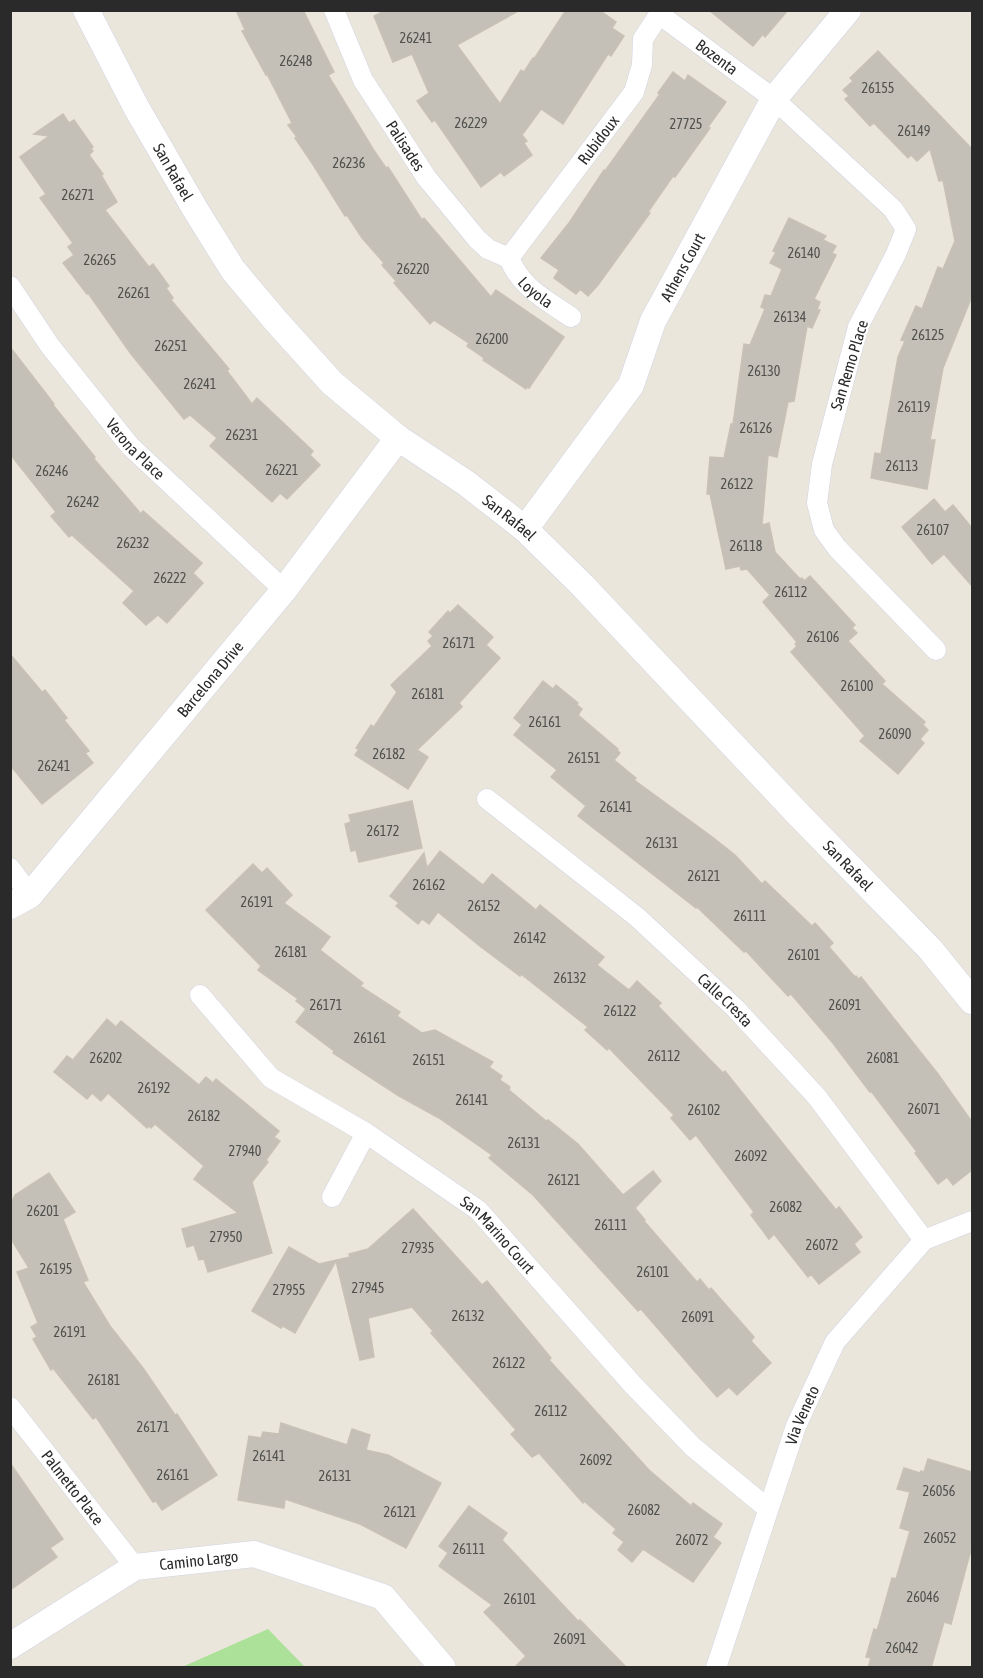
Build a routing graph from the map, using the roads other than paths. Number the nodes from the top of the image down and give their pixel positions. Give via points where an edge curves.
1 (86, 10) edge
2 (334, 10) edge
3 (848, 10) edge
4 (660, 12) edge
5 (774, 99) junction
6 (509, 258) junction
7 (10, 286) edge
8 (571, 317) dead end
9 (398, 438) junction
10 (525, 529) junction
11 (284, 590) junction
12 (936, 650) dead end
13 (487, 799) dead end
14 (10, 868) edge
15 (20, 900) edge
16 (200, 995) dead end
17 (972, 1001) edge
18 (366, 1133) junction
19 (332, 1197) dead end
20 (972, 1221) edge
21 (924, 1240) junction
22 (10, 1407) edge
23 (767, 1508) junction
24 (135, 1567) junction
25 (10, 1646) edge
26 (443, 1668) edge
27 (716, 1668) edge

1 - 9 street, San Rafael via 136,107 233,270 332,383
2 - 6 street, Palisades via 363,80 426,177 477,239
3 - 5 street, Athens Court
4 - 5 street, Bozenta
4 - 6 street, Rubidoux via 643,39 642,65 633,92
5 - 10 street, Athens Court via 653,321 632,385
5 - 12 street, San Remo Place via 893,209 906,229 858,327 822,464 817,503 824,530 837,548
6 - 8 street, Loyola via 526,286
7 - 11 street, Verona Place via 50,346 130,446
9 - 10 street, San Rafael via 466,483
9 - 11 street, Barcelona Drive
10 - 17 street, San Rafael via 930,948
11 - 15 street, Barcelona Drive
13 - 21 street, Calle Cresta via 637,917 736,1009 817,1097
14 - 15 street
16 - 18 street, San Marino Court via 271,1078
18 - 19 street
18 - 23 street, San Marino Court via 478,1210 693,1447
20 - 21 street, Via Veneto
21 - 23 street, Via Veneto via 835,1342 796,1426
22 - 24 street, Palmetto Place
23 - 27 street, Via Veneto
24 - 25 street, Camino Largo
24 - 26 street, Camino Largo via 254,1554 383,1597

